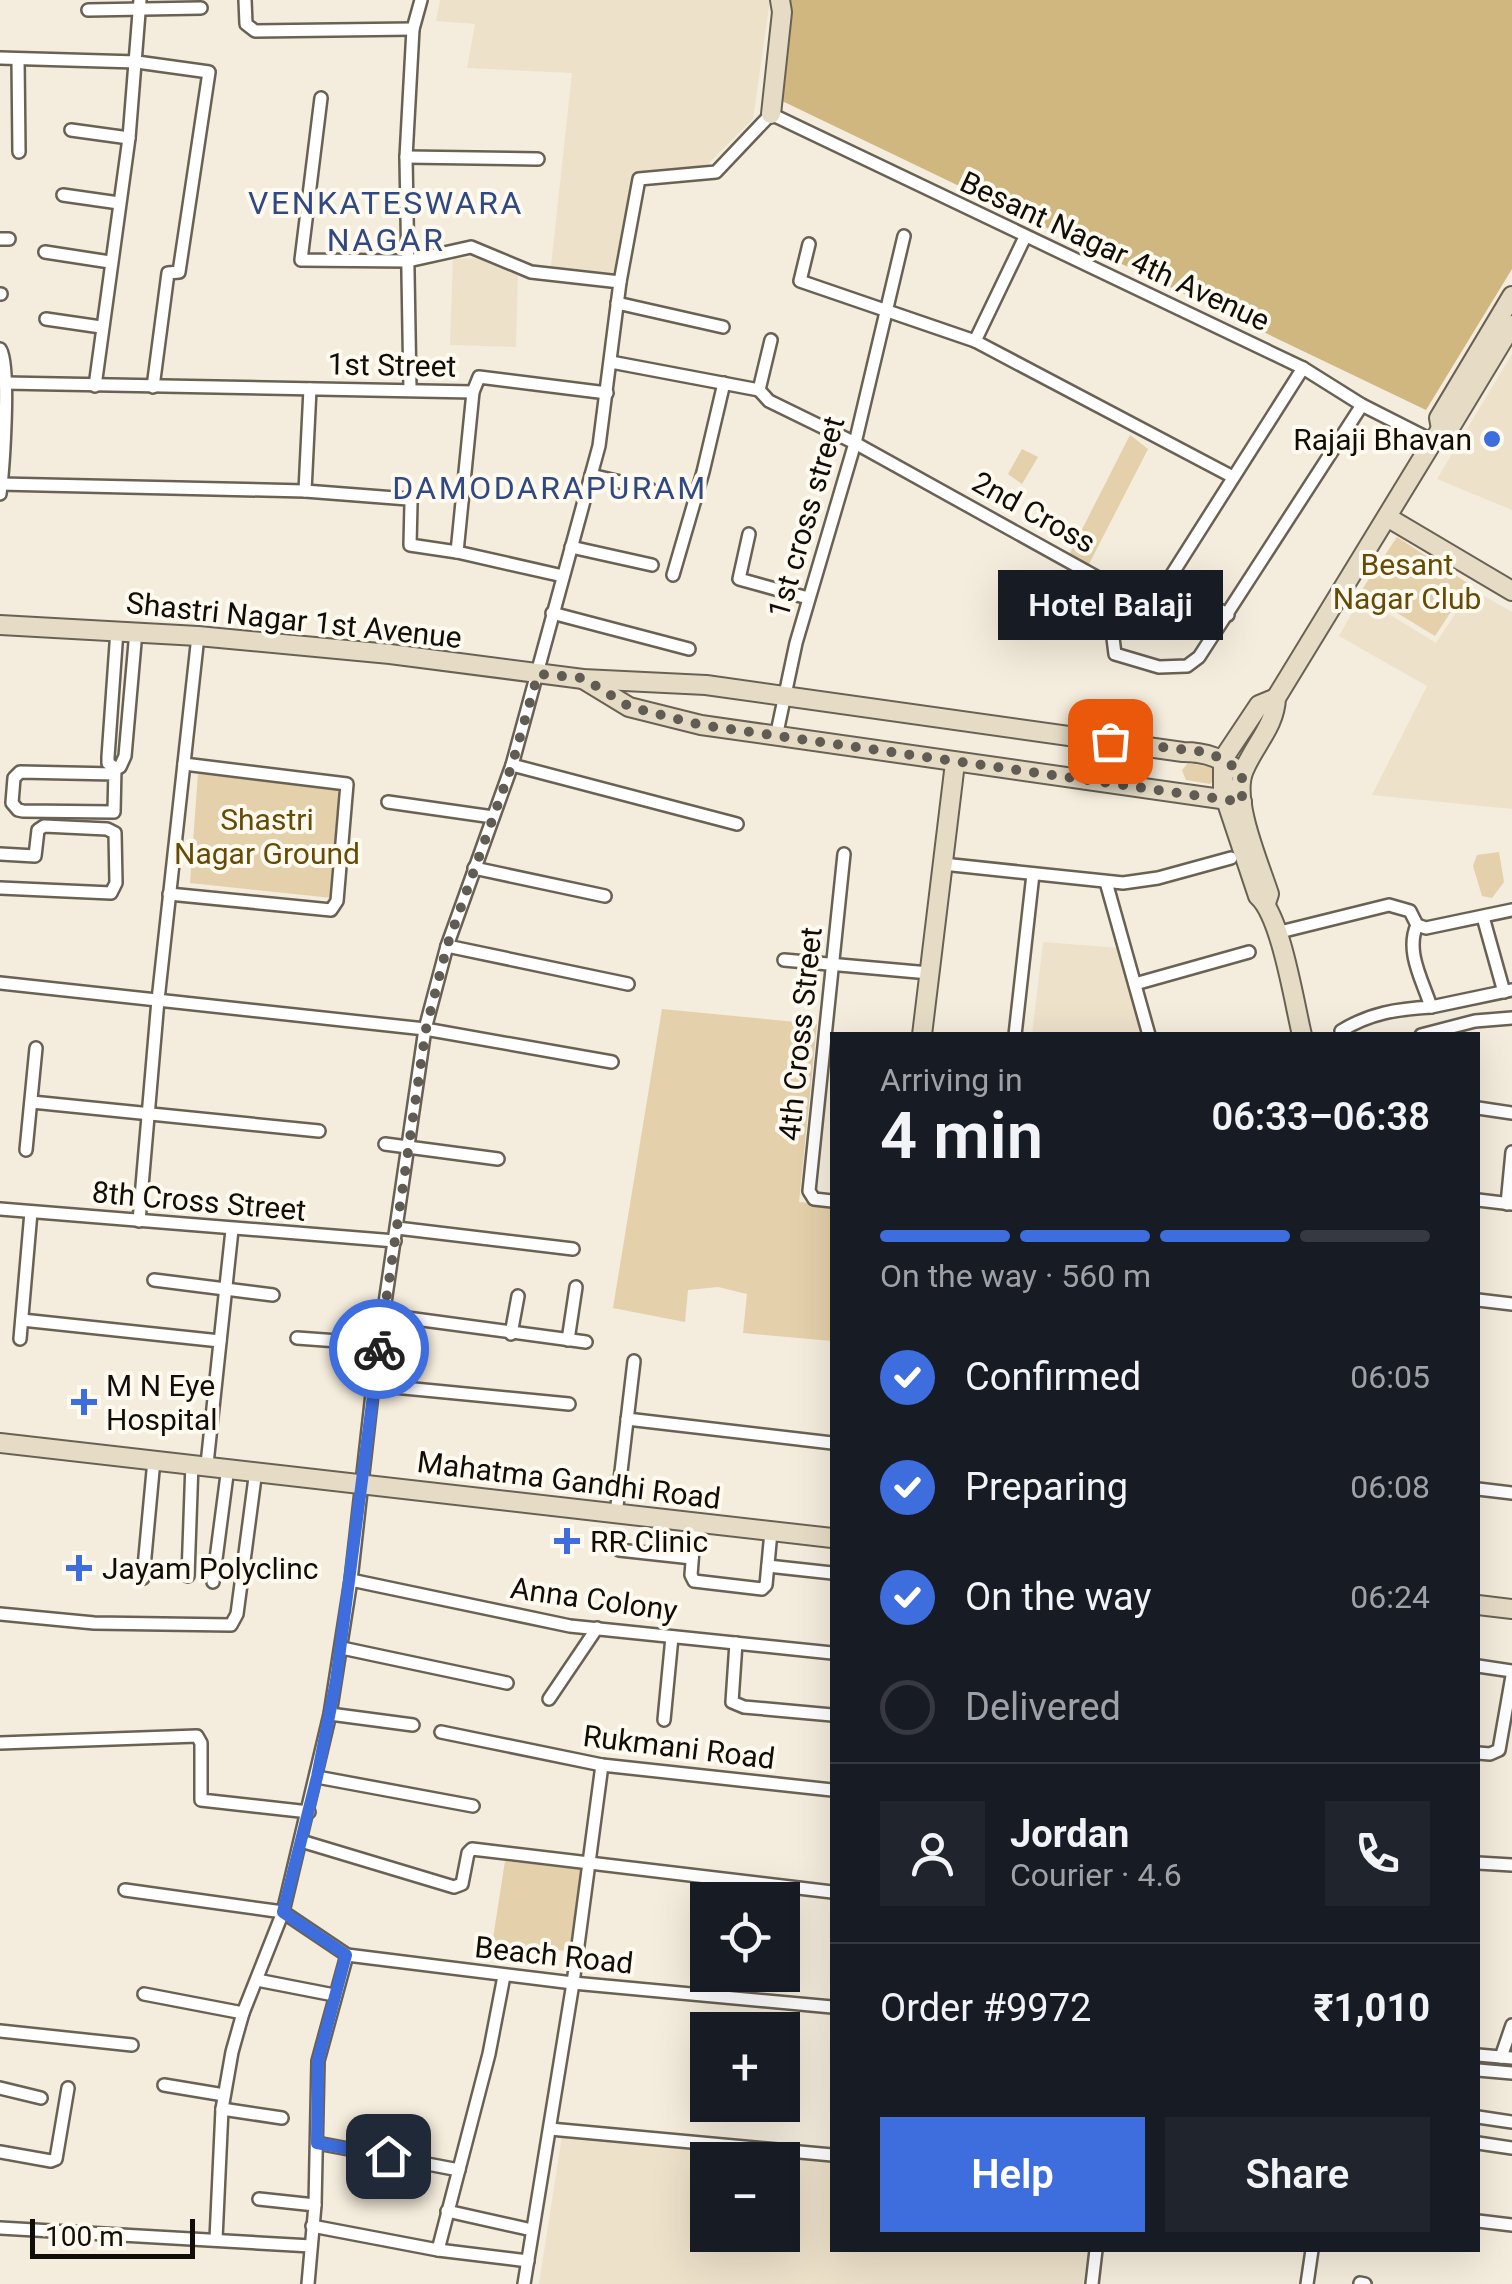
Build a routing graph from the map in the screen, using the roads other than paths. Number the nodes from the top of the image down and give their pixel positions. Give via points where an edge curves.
1 (245, 0) edge
2 (421, 0) edge
3 (780, 0) edge
4 (140, 4) edge
5 (202, 8) dead end
6 (88, 10) dead end
7 (414, 30) junction
8 (0, 58) edge
9 (18, 59) junction
10 (137, 62) junction
11 (321, 98) dead end
12 (771, 114) junction
13 (72, 130) dead end
14 (129, 138) junction
15 (19, 152) dead end
16 (406, 156) junction
17 (538, 160) dead end
18 (64, 195) dead end
19 (120, 203) junction
20 (904, 236) dead end
21 (1024, 236) junction
22 (809, 244) dead end
23 (45, 252) dead end
24 (110, 262) junction
25 (408, 262) junction
26 (620, 282) junction
27 (1512, 296) edge
28 (617, 303) junction
29 (888, 311) junction
30 (46, 319) dead end
31 (1512, 325) edge
32 (101, 327) junction
33 (723, 327) dead end
34 (771, 340) dead end
35 (975, 341) junction
36 (0, 348) edge
37 (610, 362) junction
38 (1303, 368) junction
39 (6, 383) junction
40 (724, 383) junction
41 (95, 386) junction
42 (153, 387) junction
43 (310, 389) junction
44 (410, 389) junction
45 (759, 390) junction
46 (473, 392) junction
47 (607, 393) junction
48 (1362, 405) junction
49 (1437, 435) junction
50 (855, 442) junction
51 (592, 475) junction
52 (1233, 478) junction
53 (1, 484) edge
54 (650, 489) dead end
55 (306, 491) junction
56 (0, 494) edge
57 (1387, 517) junction
58 (749, 534) dead end
59 (571, 547) junction
60 (457, 552) junction
61 (652, 565) dead end
62 (673, 575) dead end
63 (562, 576) junction
64 (1169, 580) junction
65 (1120, 590) junction
66 (1512, 591) edge
67 (808, 598) junction
68 (552, 613) junction
69 (1228, 615) junction
70 (0, 625) edge
71 (127, 631) junction
72 (198, 636) junction
73 (689, 649) dead end
74 (538, 674) junction
75 (583, 678) junction
76 (783, 695) junction
77 (1276, 698) junction
78 (776, 737) junction
79 (1223, 759) junction
80 (955, 763) junction
81 (184, 764) junction
82 (512, 765) junction
83 (115, 771) junction
84 (1242, 773) junction
85 (388, 802) dead end
86 (1237, 805) junction
87 (493, 817) junction
88 (737, 824) dead end
89 (0, 854) edge
90 (844, 854) dead end
91 (1230, 858) dead end
92 (943, 864) junction
93 (474, 868) junction
94 (1033, 874) junction
95 (1106, 882) junction
96 (0, 888) edge
97 (169, 894) junction
98 (605, 896) dead end
99 (1512, 910) edge
100 (1483, 917) junction
101 (1416, 926) junction
102 (1284, 931) junction
103 (447, 946) junction
104 (1249, 952) dead end
105 (784, 960) dead end
106 (832, 965) junction
107 (929, 973) junction
108 (0, 983) edge
109 (628, 984) dead end
110 (1135, 984) junction
111 (1508, 991) edge
112 (158, 1000) junction
113 (1431, 1007) junction
114 (1512, 1018) edge
115 (1478, 1021) junction
116 (426, 1029) junction
117 (1340, 1031) dead end
118 (922, 1032) edge
119 (1015, 1032) edge
120 (1148, 1032) edge
121 (1301, 1032) edge
122 (1433, 1032) edge
123 (1477, 1032) edge
124 (36, 1048) dead end
125 (612, 1062) dead end
126 (32, 1102) junction
127 (1480, 1108) edge
128 (147, 1112) junction
129 (1512, 1113) edge
130 (319, 1131) dead end
131 (385, 1144) dead end
132 (409, 1146) junction
133 (26, 1150) dead end
134 (1512, 1152) edge
135 (498, 1160) dead end
136 (1480, 1200) edge
137 (830, 1201) edge
138 (1510, 1204) edge
139 (0, 1209) edge
140 (31, 1212) junction
141 (139, 1222) junction
142 (232, 1230) junction
143 (396, 1234) junction
144 (573, 1249) dead end
145 (154, 1280) dead end
146 (576, 1286) dead end
147 (226, 1288) junction
148 (273, 1294) dead end
149 (518, 1296) dead end
150 (1480, 1300) edge
151 (1511, 1304) edge
152 (385, 1315) junction
153 (1512, 1319) edge
154 (22, 1320) junction
155 (511, 1334) junction
156 (20, 1338) dead end
157 (297, 1338) dead end
158 (220, 1340) junction
159 (568, 1340) junction
160 (586, 1342) dead end
161 (380, 1344) junction
162 (634, 1361) dead end
163 (373, 1386) junction
164 (569, 1404) dead end
165 (627, 1419) junction
166 (0, 1443) edge
167 (830, 1444) edge
168 (154, 1460) junction
169 (200, 1464) junction
170 (228, 1467) junction
171 (256, 1470) junction
172 (362, 1482) junction
173 (1480, 1489) edge
174 (1512, 1493) edge
175 (616, 1514) junction
176 (695, 1524) junction
177 (771, 1532) junction
178 (830, 1538) edge
179 (620, 1550) dead end
180 (692, 1558) junction
181 (768, 1566) junction
182 (830, 1573) edge
183 (188, 1576) dead end
184 (142, 1578) dead end
185 (351, 1580) junction
186 (213, 1582) dead end
187 (1480, 1608) edge
188 (1512, 1612) edge
189 (0, 1614) edge
190 (597, 1628) junction
191 (672, 1637) junction
192 (736, 1643) junction
193 (342, 1648) junction
194 (830, 1653) edge
195 (1480, 1666) edge
196 (1512, 1674) edge
197 (507, 1683) dead end
198 (549, 1699) dead end
199 (1510, 1710) edge
200 (330, 1714) junction
201 (830, 1715) edge
202 (664, 1720) dead end
203 (413, 1726) dead end
204 (441, 1732) dead end
205 (0, 1742) edge
206 (1480, 1753) edge
207 (602, 1765) junction
208 (317, 1777) junction
209 (830, 1790) edge
210 (473, 1806) dead end
211 (309, 1812) junction
212 (301, 1840) junction
213 (1480, 1863) edge
214 (1512, 1865) edge
215 (590, 1866) junction
216 (124, 1890) dead end
217 (830, 1892) edge
218 (283, 1912) junction
219 (346, 1955) junction
220 (504, 1976) junction
221 (256, 1980) junction
222 (573, 1984) junction
223 (144, 1994) dead end
224 (334, 1995) junction
225 (830, 2007) edge
226 (243, 2013) junction
227 (1512, 2024) edge
228 (0, 2031) edge
229 (132, 2044) dead end
230 (1509, 2044) edge
231 (1480, 2055) edge
232 (1506, 2058) edge
233 (1480, 2070) edge
234 (1512, 2073) edge
235 (164, 2085) dead end
236 (0, 2088) edge
237 (68, 2088) dead end
238 (41, 2098) dead end
239 (223, 2102) junction
240 (282, 2118) dead end
241 (1480, 2118) edge
242 (1512, 2122) edge
243 (550, 2129) junction
244 (317, 2143) junction
245 (1480, 2143) edge
246 (1512, 2148) edge
247 (0, 2152) edge
248 (830, 2154) edge
249 (459, 2170) junction
250 (259, 2200) dead end
251 (315, 2205) junction
252 (447, 2211) junction
253 (1480, 2220) edge
254 (1512, 2225) edge
255 (312, 2226) junction
256 (0, 2228) edge
257 (532, 2230) junction
258 (216, 2239) junction
259 (311, 2246) junction
260 (438, 2250) junction
261 (1096, 2252) edge
262 (1312, 2252) edge
263 (528, 2262) junction
264 (308, 2284) edge
265 (524, 2284) edge
266 (1092, 2284) edge
267 (1308, 2284) edge

1 - 7 street via 246,24 255,31
2 - 7 street
3 - 12 street
4 - 5 street
4 - 6 street
4 - 10 street
7 - 16 street
8 - 9 street
9 - 10 street
9 - 15 street
10 - 14 street
10 - 42 street via 210,75 179,272 168,275
11 - 25 street via 301,260
12 - 21 street, Besant Nagar 4th Avenue
12 - 26 street via 716,172 639,179
13 - 14 street
14 - 19 street
16 - 17 street
16 - 25 street
18 - 19 street
19 - 24 street
20 - 29 street, 1st cross street
21 - 35 street
21 - 38 street, Besant Nagar 4th Avenue
22 - 29 street via 800,281
23 - 24 street
24 - 32 street
25 - 26 street via 471,247 525,271
25 - 44 street
26 - 28 street
27 - 49 street via 1439,418
28 - 33 street
28 - 37 street
29 - 35 street
29 - 50 street, 1st cross street
30 - 32 street
31 - 49 street via 1451,426
32 - 41 street
34 - 45 street
35 - 52 street
36 - 39 street
37 - 40 street
37 - 47 street
38 - 48 street, Besant Nagar 4th Avenue
38 - 52 street
39 - 41 street, 1st Street
39 - 53 street
40 - 45 street
40 - 62 street
41 - 42 street, 1st Street
42 - 43 street, 1st Street
43 - 44 street, 1st Street
43 - 55 street
44 - 46 street, 1st Street
45 - 50 street, 2nd Cross via 772,404
46 - 47 street via 480,376
46 - 60 street
47 - 51 street
48 - 49 street, Besant Nagar 4th Avenue
48 - 69 street
49 - 57 street
50 - 65 street, 2nd Cross
50 - 67 street, 1st cross street
51 - 54 street
51 - 59 street
52 - 64 street
53 - 55 street
53 - 56 street
55 - 60 street via 410,500 410,546
57 - 66 street
57 - 77 street
58 - 67 street via 739,579
59 - 61 street
59 - 63 street
60 - 63 street
63 - 68 street
64 - 65 street
64 - 69 street
65 - 69 street via 1115,654 1159,667 1187,666
67 - 76 street, 1st cross street
68 - 73 street
68 - 74 street
70 - 71 street, Shastri Nagar 1st Avenue
71 - 72 street, Shastri Nagar 1st Avenue
71 - 83 street via 125,756
71 - 83 street via 108,757
72 - 74 street, Shastri Nagar 1st Avenue
72 - 81 street
74 - 75 street, Shastri Nagar 1st Avenue
74 - 82 street
75 - 76 street, Shastri Nagar 1st Avenue
75 - 78 street via 630,707
76 - 78 street, 1st cross street
76 - 79 street, Shastri Nagar 1st Avenue
77 - 79 street via 1258,704
77 - 84 street via 1275,714
78 - 80 street
79 - 84 street
79 - 86 street
80 - 86 street
80 - 92 street
81 - 97 street
81 - 97 street via 346,784 335,909
82 - 87 street
82 - 88 street
83 - 83 street via 113,812 18,810 12,803 20,772
84 - 86 street
85 - 87 street
86 - 102 street via 1258,896
87 - 93 street
89 - 96 street via 35,856 44,826 111,830 116,836 110,893
90 - 106 street, 4th Cross Street
91 - 95 street via 1158,878
92 - 94 street
92 - 107 street
93 - 98 street
93 - 103 street
94 - 95 street
94 - 119 street
95 - 110 street
97 - 112 street
99 - 100 street
100 - 101 street
100 - 111 street
101 - 102 street via 1410,911 1389,905
101 - 113 street via 1412,950
102 - 121 street
103 - 109 street
103 - 116 street
104 - 110 street
105 - 106 street
106 - 107 street
106 - 137 street, 4th Cross Street via 809,1194
107 - 118 street
108 - 112 street
110 - 120 street
111 - 113 street
112 - 116 street
112 - 128 street
113 - 117 street via 1386,1010
114 - 115 street
115 - 122 street
115 - 123 street
116 - 125 street
116 - 132 street
124 - 126 street
126 - 128 street
126 - 133 street
127 - 129 street
128 - 130 street
128 - 141 street
131 - 132 street
132 - 135 street
132 - 143 street
134 - 138 street
136 - 138 street
139 - 140 street, 8th Cross Street
140 - 141 street, 8th Cross Street
140 - 154 street
141 - 142 street, 8th Cross Street
142 - 143 street, 8th Cross Street
142 - 147 street
143 - 144 street, 8th Cross Street
143 - 152 street
145 - 147 street
146 - 159 street
147 - 148 street
147 - 158 street
149 - 155 street
150 - 151 street
151 - 153 street
152 - 155 street
152 - 161 street
154 - 156 street
154 - 158 street
155 - 159 street
157 - 161 street
158 - 169 street
159 - 160 street
161 - 163 street
162 - 165 street
163 - 164 street
163 - 172 street
165 - 167 street
165 - 175 street
166 - 168 street, Mahatma Gandhi Road
168 - 169 street, Mahatma Gandhi Road
168 - 184 street
169 - 170 street, Mahatma Gandhi Road
169 - 183 street
170 - 171 street, Mahatma Gandhi Road
170 - 186 street
171 - 172 street, Mahatma Gandhi Road
171 - 189 street via 231,1625 94,1624
172 - 175 street, Mahatma Gandhi Road
172 - 185 street
173 - 174 street
175 - 176 street, Mahatma Gandhi Road
176 - 177 street, Mahatma Gandhi Road
176 - 180 street
177 - 178 street, Mahatma Gandhi Road
177 - 181 street
179 - 180 street
180 - 181 street via 696,1582 762,1589
181 - 182 street
185 - 190 street, Anna Colony
185 - 193 street
187 - 188 street
190 - 191 street, Anna Colony
190 - 198 street
191 - 192 street, Anna Colony
191 - 202 street
192 - 194 street, Anna Colony
192 - 201 street via 732,1702
193 - 197 street
193 - 200 street
195 - 196 street
196 - 199 street
199 - 206 street via 1498,1750
200 - 203 street
200 - 208 street
204 - 207 street, Rukmani Road
205 - 211 street via 199,1737 201,1800
207 - 209 street, Rukmani Road
207 - 215 street
208 - 210 street
208 - 211 street
211 - 212 street
212 - 215 street via 454,1887 462,1884 472,1849
212 - 218 street
213 - 214 street
215 - 217 street
215 - 222 street
216 - 218 street
218 - 219 street, Beach Road
218 - 221 street
219 - 220 street, Beach Road
219 - 224 street
220 - 222 street, Beach Road
220 - 249 street
221 - 224 street
221 - 226 street
222 - 225 street, Beach Road
222 - 243 street
223 - 226 street
224 - 244 street via 318,2061
226 - 239 street
227 - 230 street
228 - 229 street
230 - 232 street
231 - 232 street
233 - 234 street
235 - 239 street
236 - 238 street
237 - 247 street via 56,2159
239 - 240 street
239 - 258 street
241 - 242 street
243 - 248 street
243 - 257 street
244 - 249 street
244 - 251 street
245 - 246 street
249 - 252 street
250 - 251 street
251 - 255 street
252 - 257 street
252 - 260 street
253 - 254 street
255 - 259 street
255 - 260 street
256 - 258 street
257 - 263 street
258 - 259 street
259 - 264 street
260 - 263 street
261 - 266 street
262 - 267 street
263 - 265 street

